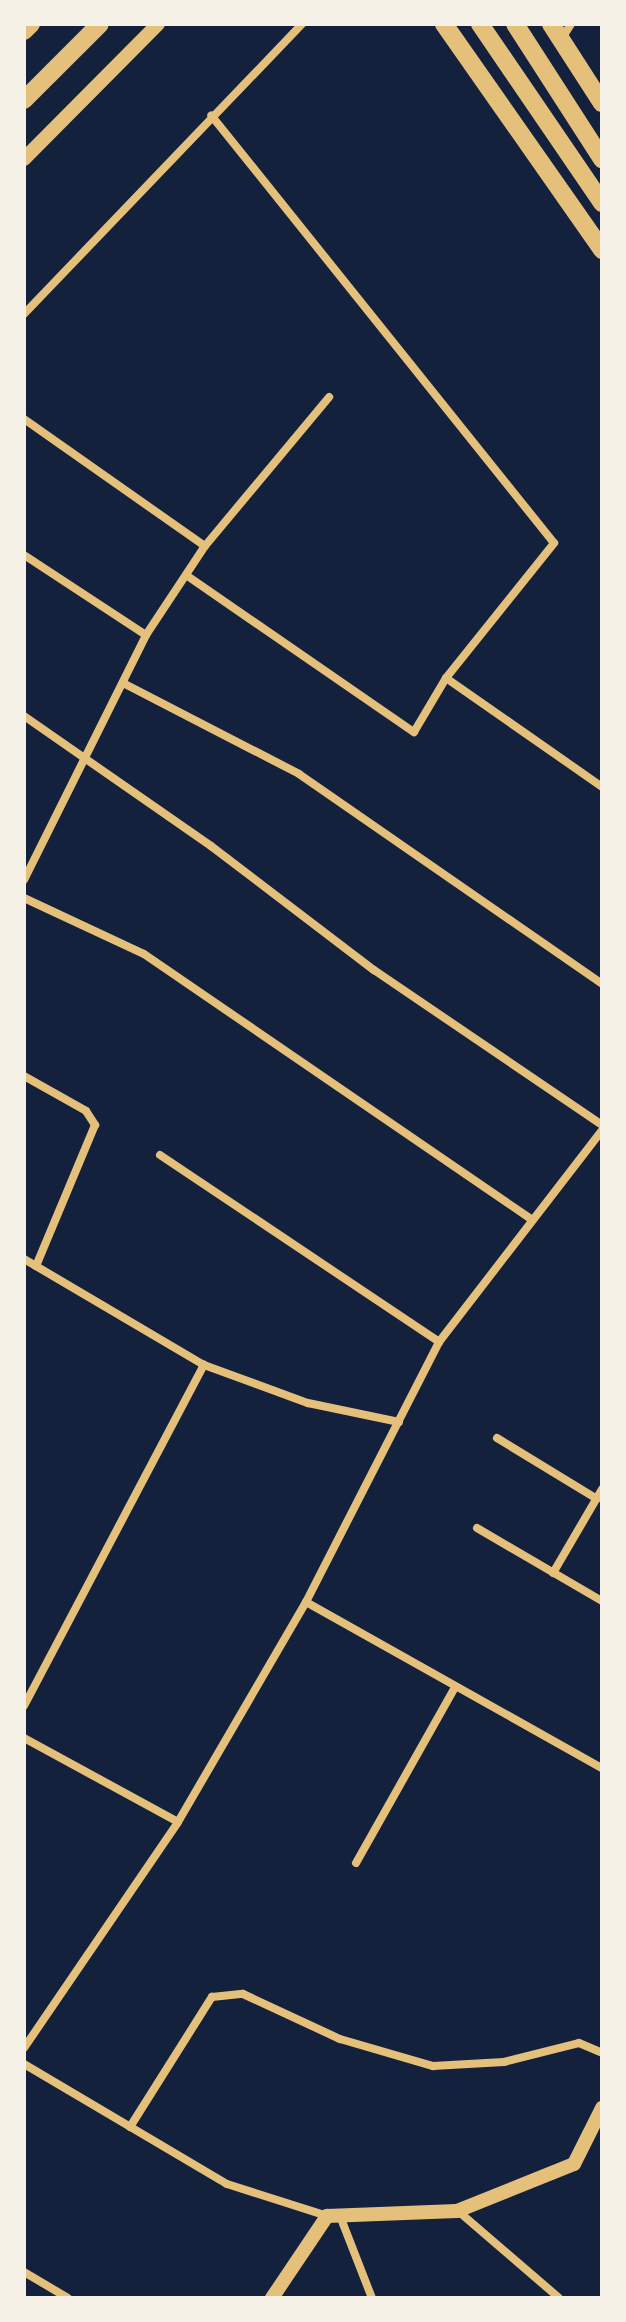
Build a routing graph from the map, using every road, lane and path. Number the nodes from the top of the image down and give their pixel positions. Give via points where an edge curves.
1 (31, 24) edge
2 (100, 24) edge
3 (158, 24) edge
4 (302, 24) edge
5 (444, 24) edge
6 (480, 24) edge
7 (515, 24) edge
8 (561, 29) edge
9 (24, 31) edge
10 (24, 100) edge
11 (602, 103) edge
12 (211, 115) junction
13 (24, 159) edge
14 (602, 159) edge
15 (602, 203) edge
16 (602, 250) edge
17 (24, 314) edge
18 (329, 397) dead end
19 (24, 419) edge
20 (205, 546) junction
21 (24, 555) edge
22 (186, 575) junction
23 (146, 635) junction
24 (446, 678) junction
25 (123, 683) junction
26 (24, 716) edge
27 (86, 758) junction
28 (602, 787) edge
29 (24, 880) edge
30 (24, 898) edge
31 (602, 984) edge
32 (24, 1076) edge
33 (602, 1128) edge
34 (160, 1155) dead end
35 (533, 1220) junction
36 (24, 1259) edge
37 (36, 1266) junction
38 (439, 1342) junction
39 (204, 1365) junction
40 (399, 1422) junction
41 (497, 1438) dead end
42 (602, 1489) edge
43 (597, 1499) junction
44 (477, 1528) dead end
45 (553, 1573) junction
46 (602, 1601) edge
47 (306, 1602) junction
48 (454, 1689) junction
49 (24, 1706) edge
50 (24, 1738) edge
51 (602, 1768) edge
52 (178, 1822) junction
53 (356, 1863) dead end
54 (24, 2048) edge
55 (602, 2053) edge
56 (24, 2064) edge
57 (602, 2108) edge
58 (130, 2127) junction
59 (457, 2211) junction
60 (333, 2216) junction
61 (24, 2272) edge
62 (68, 2298) edge
63 (272, 2298) edge
64 (372, 2298) edge
65 (559, 2298) edge

1 - 9 main road
2 - 10 main road
3 - 13 street
4 - 12 street
5 - 16 main road
6 - 15 main road
7 - 14 main road
8 - 11 main road
12 - 17 street
12 - 24 street via 554,543
18 - 20 street
19 - 20 street
20 - 22 street
21 - 23 street
22 - 23 street
22 - 24 street via 414,732
23 - 25 street
24 - 28 street
25 - 27 street
25 - 31 street via 299,774
26 - 27 street
27 - 29 street
27 - 33 street via 374,970
30 - 35 street via 144,954
32 - 37 street via 86,1111 95,1125
33 - 35 street
34 - 38 street
35 - 38 street
36 - 37 street
37 - 39 street
38 - 40 street
39 - 40 street via 308,1403
39 - 49 street
40 - 47 street
41 - 43 street
42 - 43 street
43 - 45 street
44 - 45 street
45 - 46 street
47 - 48 street
47 - 52 street
48 - 51 street
48 - 53 street
50 - 52 street
52 - 54 street
55 - 58 street via 579,2043 504,2062 433,2066 366,2049 243,1994 212,1997
56 - 58 street
57 - 59 street via 574,2164
58 - 60 street via 227,2184
59 - 60 street
59 - 65 street
60 - 63 street
60 - 64 street
61 - 62 street

